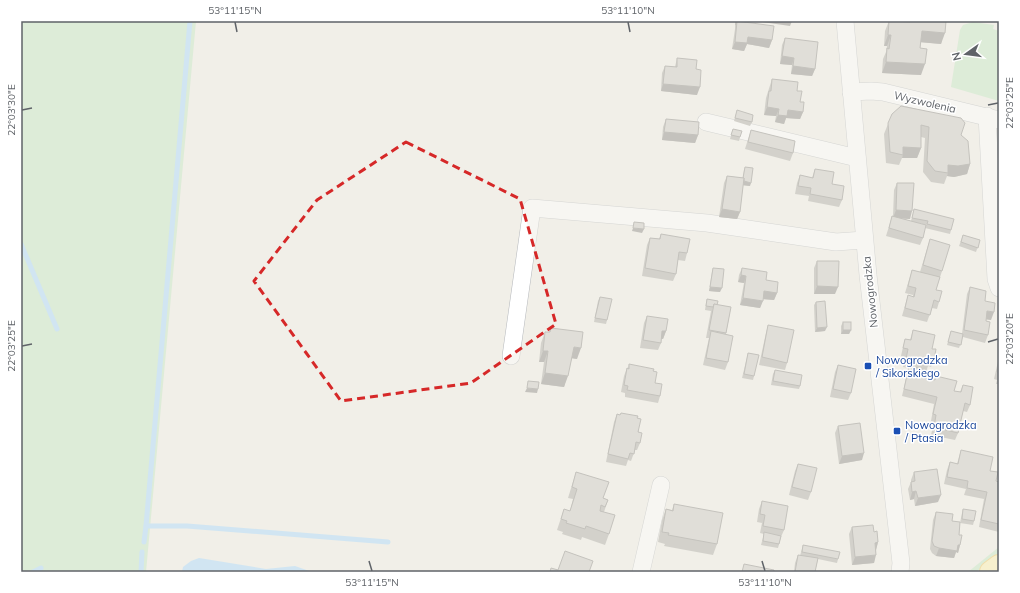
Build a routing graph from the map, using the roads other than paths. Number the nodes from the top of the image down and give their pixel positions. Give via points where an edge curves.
1 (844, 21) edge
2 (851, 92) junction
3 (993, 118) edge
4 (706, 122) dead end
5 (857, 158) junction
6 (864, 240) junction
7 (999, 288) edge
8 (511, 356) dead end
9 (662, 485) dead end
10 (999, 566) edge
11 (903, 569) edge
12 (642, 572) edge
13 (991, 572) edge

1 - 2 street, Nowogrodzka
2 - 3 street, Wyzwolenia via 883,92
2 - 5 street, Nowogrodzka
3 - 7 street via 996,279
4 - 5 street
5 - 6 street, Nowogrodzka
6 - 8 street via 836,242 707,223 532,208
6 - 11 street, Nowogrodzka
9 - 12 street
10 - 13 main road

